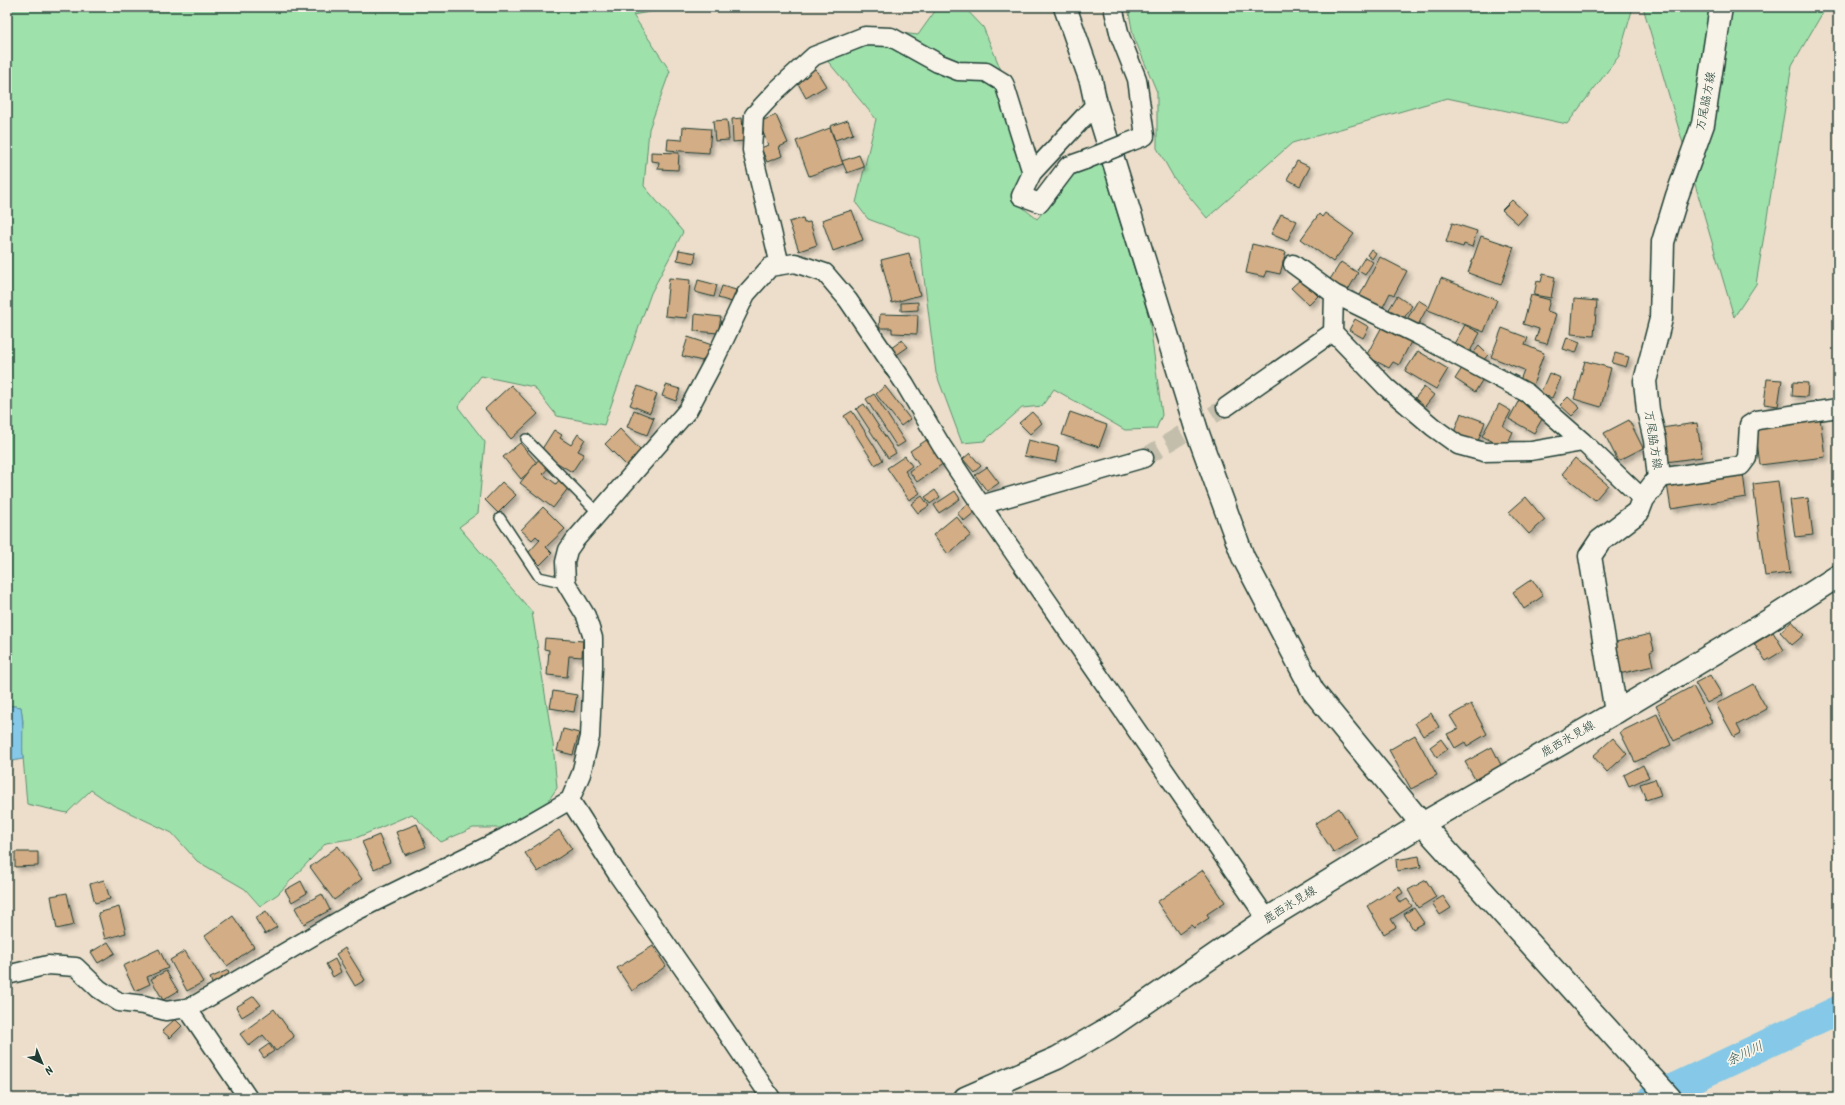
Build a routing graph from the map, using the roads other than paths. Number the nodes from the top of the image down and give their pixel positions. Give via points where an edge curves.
1 (1065, 7) edge
2 (1113, 7) edge
3 (1720, 7) edge
4 (1096, 104) junction
5 (1032, 173) junction
6 (1293, 264) dead end
7 (780, 265) junction
8 (1334, 294) junction
9 (1333, 332) junction
10 (1226, 407) tunnel mouth
11 (1838, 408) edge
12 (526, 439) dead end
13 (1583, 442) junction
14 (1144, 458) tunnel mouth
15 (1659, 478) junction
16 (1643, 499) junction
17 (981, 505) junction
18 (598, 513) junction
19 (500, 518) dead end
20 (1838, 576) edge
21 (566, 583) junction
22 (1616, 712) junction
23 (570, 800) junction
24 (1422, 824) junction
25 (1267, 919) junction
26 (7, 975) edge
27 (187, 1008) junction
28 (1003, 1091) edge
29 (248, 1098) edge
30 (771, 1098) edge
31 (965, 1098) edge
32 (1670, 1098) edge

1 - 4 main road
2 - 5 street, bridge via 1120,36 1137,79 1145,136 1068,166 1040,203 1020,196
3 - 15 main road, 万尾脇方線 via 1704,124 1663,242 1662,319 1645,381
4 - 5 street
4 - 24 main road via 1197,432 1243,557 1313,691
5 - 7 street via 1004,83 986,72 958,71 938,63 891,37 865,36 814,56 754,115 752,150
6 - 8 street
7 - 17 street via 795,263 825,273 848,300 905,384
7 - 18 street via 770,267 746,294 688,410
8 - 9 street
8 - 13 street via 1527,393
9 - 10 street
9 - 13 street via 1386,387 1458,445 1484,452 1531,451
11 - 15 street via 1756,420 1749,425 1746,458 1741,466
12 - 18 lane
13 - 16 street
14 - 17 street
15 - 16 main road, 万尾脇方線
16 - 22 main road, 万尾脇方線 via 1638,512 1600,541 1590,556
17 - 25 street
18 - 21 street via 568,550 565,562
19 - 21 lane via 539,577
20 - 22 main road
21 - 23 street via 586,616 593,638 590,736 581,774
22 - 24 main road, 鹿西氷見線
23 - 27 street via 504,838 354,912
23 - 30 street via 618,875
24 - 25 main road, 鹿西氷見線
24 - 32 main road
25 - 28 main road, 鹿西氷見線 via 1109,1028
26 - 27 street via 48,965 76,967 119,1002 166,1011
27 - 29 street
28 - 31 main road, 鹿西氷見線

